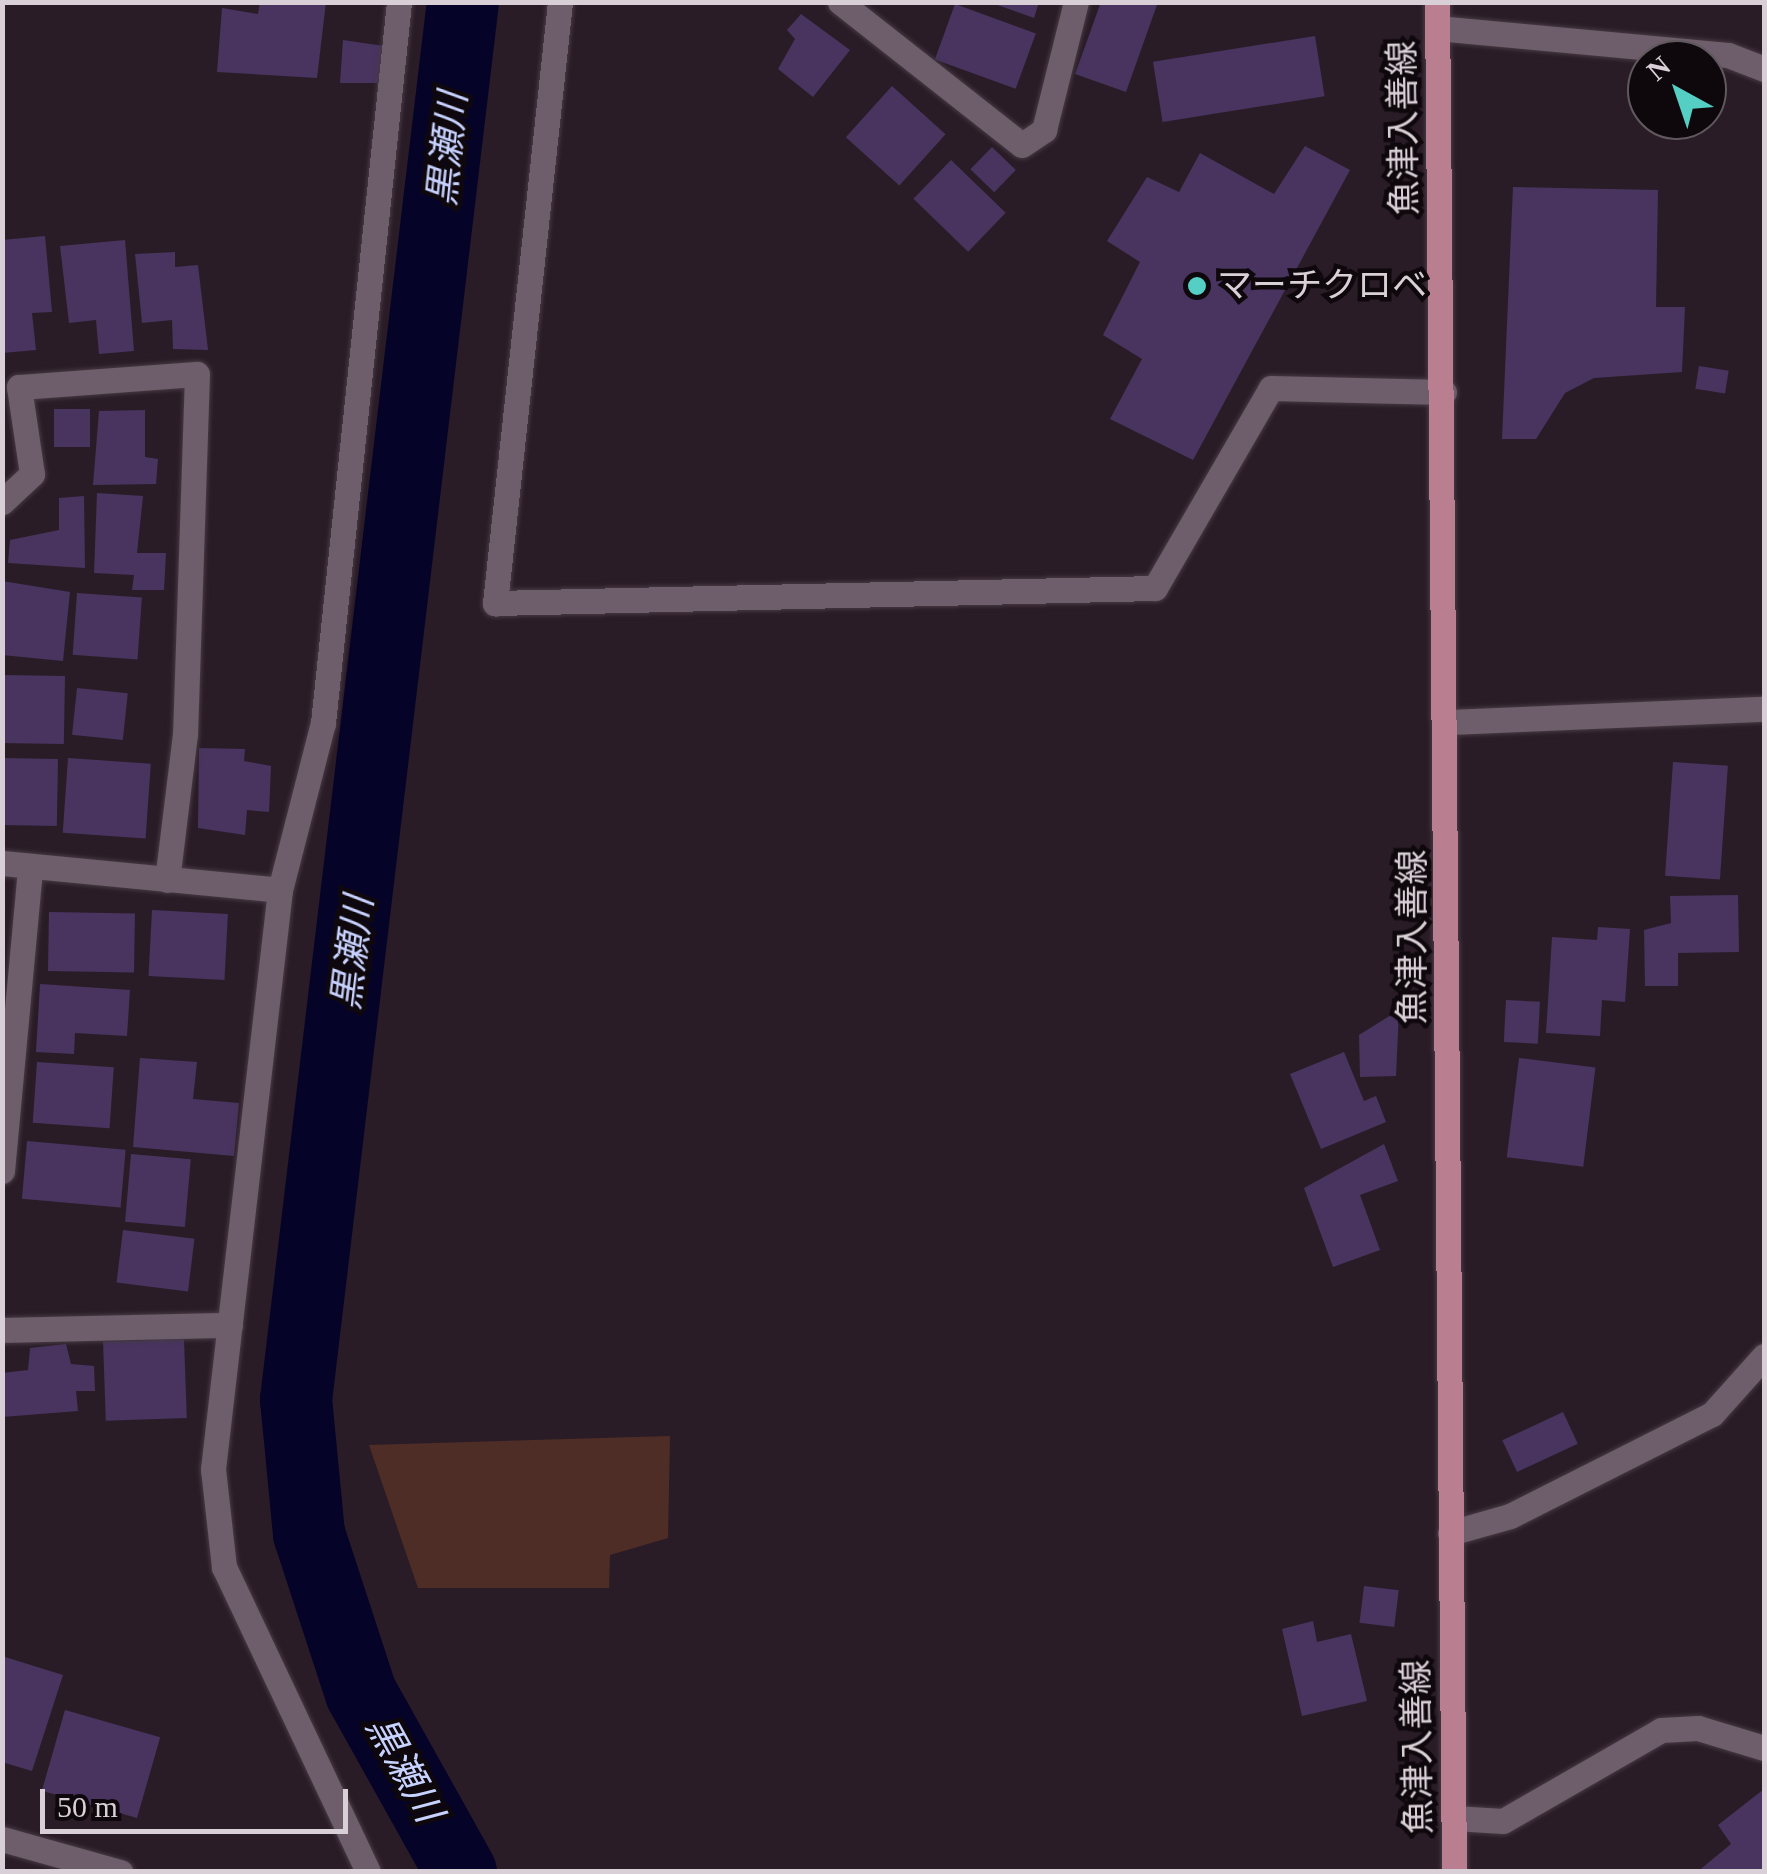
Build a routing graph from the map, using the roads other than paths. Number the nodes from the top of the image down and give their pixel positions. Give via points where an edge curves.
1 (399, 2) edge
2 (560, 2) edge
3 (840, 2) edge
4 (1076, 2) edge
5 (1437, 15) edge
6 (1764, 69) edge
7 (1444, 392) junction
8 (2, 502) edge
9 (1764, 710) edge
10 (1450, 722) junction
11 (2, 863) edge
12 (30, 868) junction
13 (167, 880) junction
14 (280, 890) junction
15 (2, 1171) edge
16 (230, 1326) junction
17 (2, 1330) edge
18 (1764, 1356) edge
19 (1450, 1533) junction
20 (1764, 1748) edge
21 (1454, 1818) junction
22 (2, 1839) edge
23 (120, 1872) edge
24 (368, 1872) edge
25 (1454, 1872) edge

1 - 14 street via 322,723
2 - 7 street via 495,603 1155,588 1271,388
3 - 4 street via 1022,145 1044,130
5 - 6 street via 1728,55
5 - 7 main road, 魚津入善線
7 - 10 main road, 魚津入善線
8 - 13 street via 32,474 20,387 197,374 185,734
9 - 10 street
10 - 19 main road, 魚津入善線
11 - 12 street
12 - 13 street
12 - 15 street
13 - 14 street
14 - 16 street
16 - 17 street
16 - 24 street via 213,1469 224,1567
18 - 19 street via 1712,1414 1510,1516
19 - 21 main road, 魚津入善線
20 - 21 street via 1698,1728 1661,1730 1503,1821
21 - 25 main road, 魚津入善線
22 - 23 street

